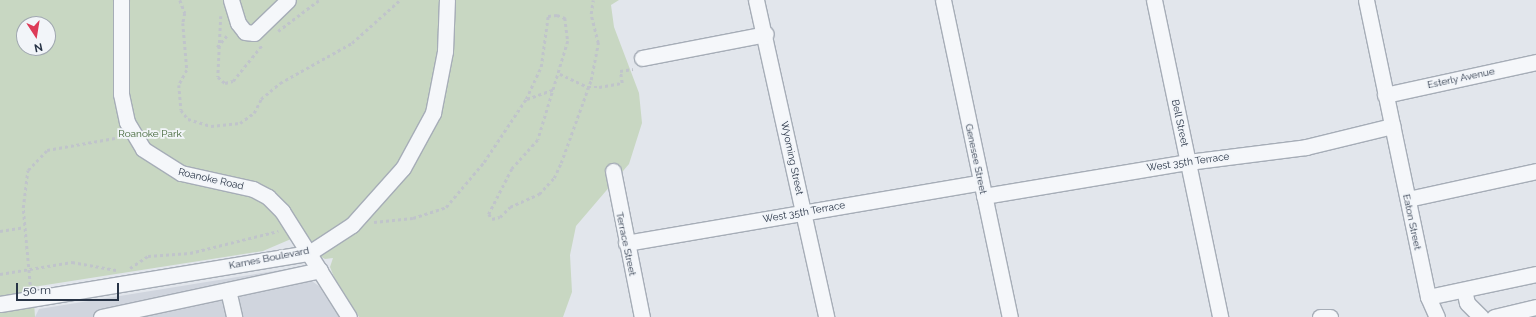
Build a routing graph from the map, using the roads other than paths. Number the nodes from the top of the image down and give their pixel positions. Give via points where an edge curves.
1 (120, 0) edge
2 (231, 0) edge
3 (288, 0) edge
4 (447, 0) edge
5 (756, 0) edge
6 (943, 0) edge
7 (1154, 0) edge
8 (1366, 0) edge
9 (766, 34) junction
10 (1536, 62) edge
11 (640, 63) road end
12 (1385, 95) junction
13 (1392, 126) junction
14 (1188, 162) junction
15 (613, 171) dead end
16 (1536, 171) edge
17 (983, 189) junction
18 (1408, 199) junction
19 (803, 212) junction
20 (626, 243) junction
21 (309, 253) junction
22 (320, 270) junction
23 (1535, 279) edge
24 (228, 290) junction
25 (1464, 290) junction
26 (1428, 297) junction
27 (0, 304) edge
28 (1536, 307) edge
29 (101, 317) edge
30 (234, 317) edge
31 (349, 317) edge
32 (642, 317) edge
33 (826, 317) edge
34 (1010, 317) edge
35 (1220, 317) edge
36 (1320, 317) edge
37 (1330, 317) edge
38 (1437, 317) edge
39 (1481, 317) edge
40 (1494, 317) edge

1 - 21 street, Roanoke Road via 121,94 127,122 144,148 181,173 253,189 268,197 282,211
2 - 3 street via 238,23 245,32 263,34
4 - 21 street, Karnes Boulevard via 445,52 433,113 403,168 352,225
5 - 9 street, Wyoming Street
6 - 17 street, Genesee Street
7 - 14 street, Bell Street
8 - 12 street, Eaton Street
9 - 11 street
9 - 19 street, Wyoming Street
10 - 12 street, Esterly Avenue
12 - 13 street, Eaton Street
13 - 14 street, West 35th Terrace via 1306,147
13 - 18 street, Eaton Street
14 - 17 street, West 35th Terrace
14 - 35 street, Bell Street
15 - 20 street, Terrace Street
16 - 18 street
17 - 19 street, West 35th Terrace
17 - 34 street, Genesee Street
18 - 26 street, Eaton Street
19 - 20 street, West 35th Terrace
19 - 33 street, Wyoming Street
20 - 32 street, Terrace Street
21 - 22 street, Roanoke Road
21 - 27 street, Karnes Boulevard
22 - 24 street
22 - 31 street, Roanoke Road
23 - 25 street
24 - 29 street
24 - 30 street
25 - 26 street
25 - 39 street via 1467,302
26 - 38 street, Eaton Street
28 - 40 street
36 - 37 street

